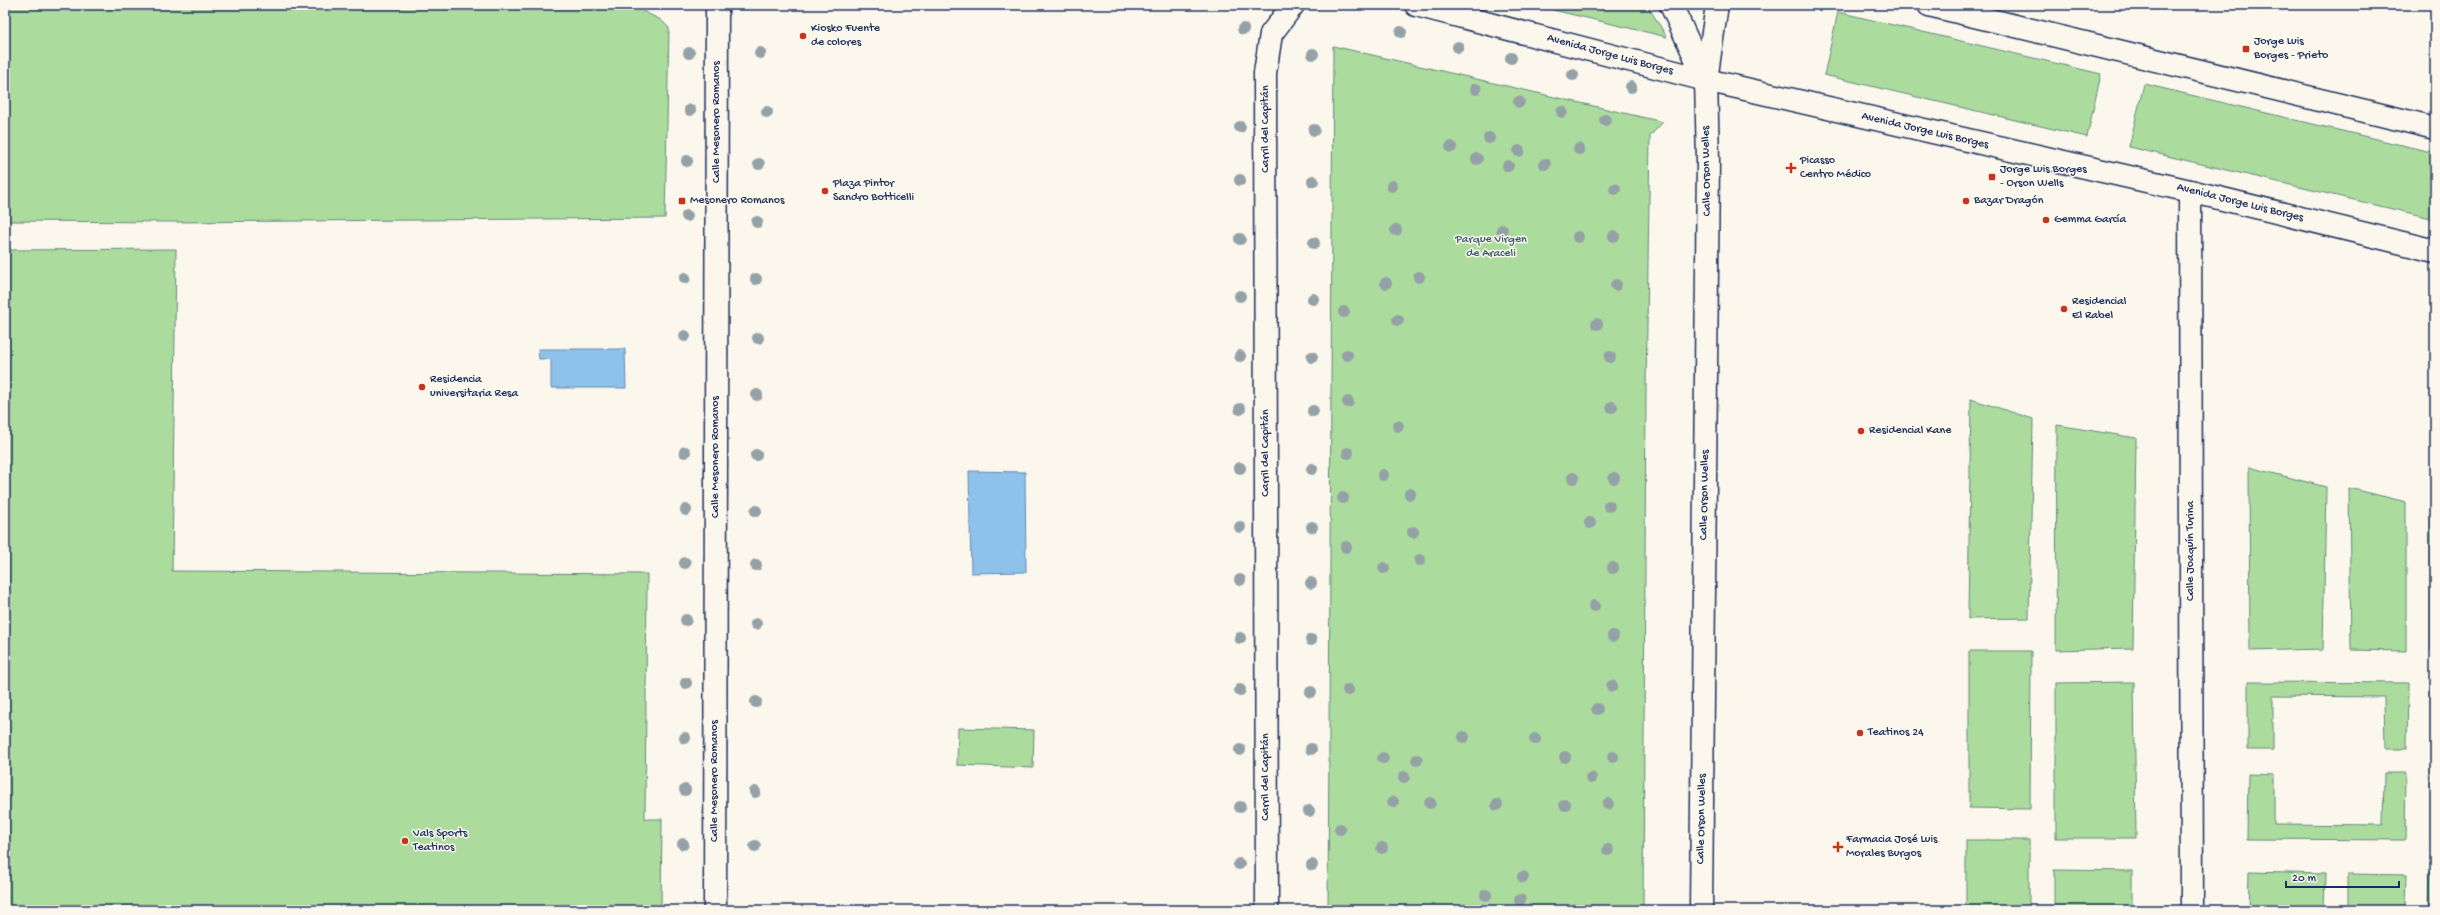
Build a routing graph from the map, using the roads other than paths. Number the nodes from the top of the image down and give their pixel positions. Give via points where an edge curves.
1 (717, 5) edge
2 (1293, 5) edge
3 (1416, 5) edge
4 (1671, 5) edge
5 (1717, 5) edge
6 (1929, 5) edge
7 (1706, 80) junction
8 (2435, 128) edge
9 (2190, 191) junction
10 (2435, 250) edge
11 (715, 910) edge
12 (1266, 910) edge
13 (1701, 910) edge
14 (2192, 910) edge

1 - 11 street, Calle Mesonero Romanos
2 - 12 street, Carril del Capitán via 1271,34 1265,73
3 - 7 street, Avenida Jorge Luis Borges
4 - 7 street, Calle Orson Welles
5 - 7 street, Calle Orson Welles
6 - 8 street
7 - 9 street, Avenida Jorge Luis Borges
7 - 13 street, Calle Orson Welles via 1708,160
9 - 10 street, Avenida Jorge Luis Borges
9 - 14 street, Calle Joaquín Turina

